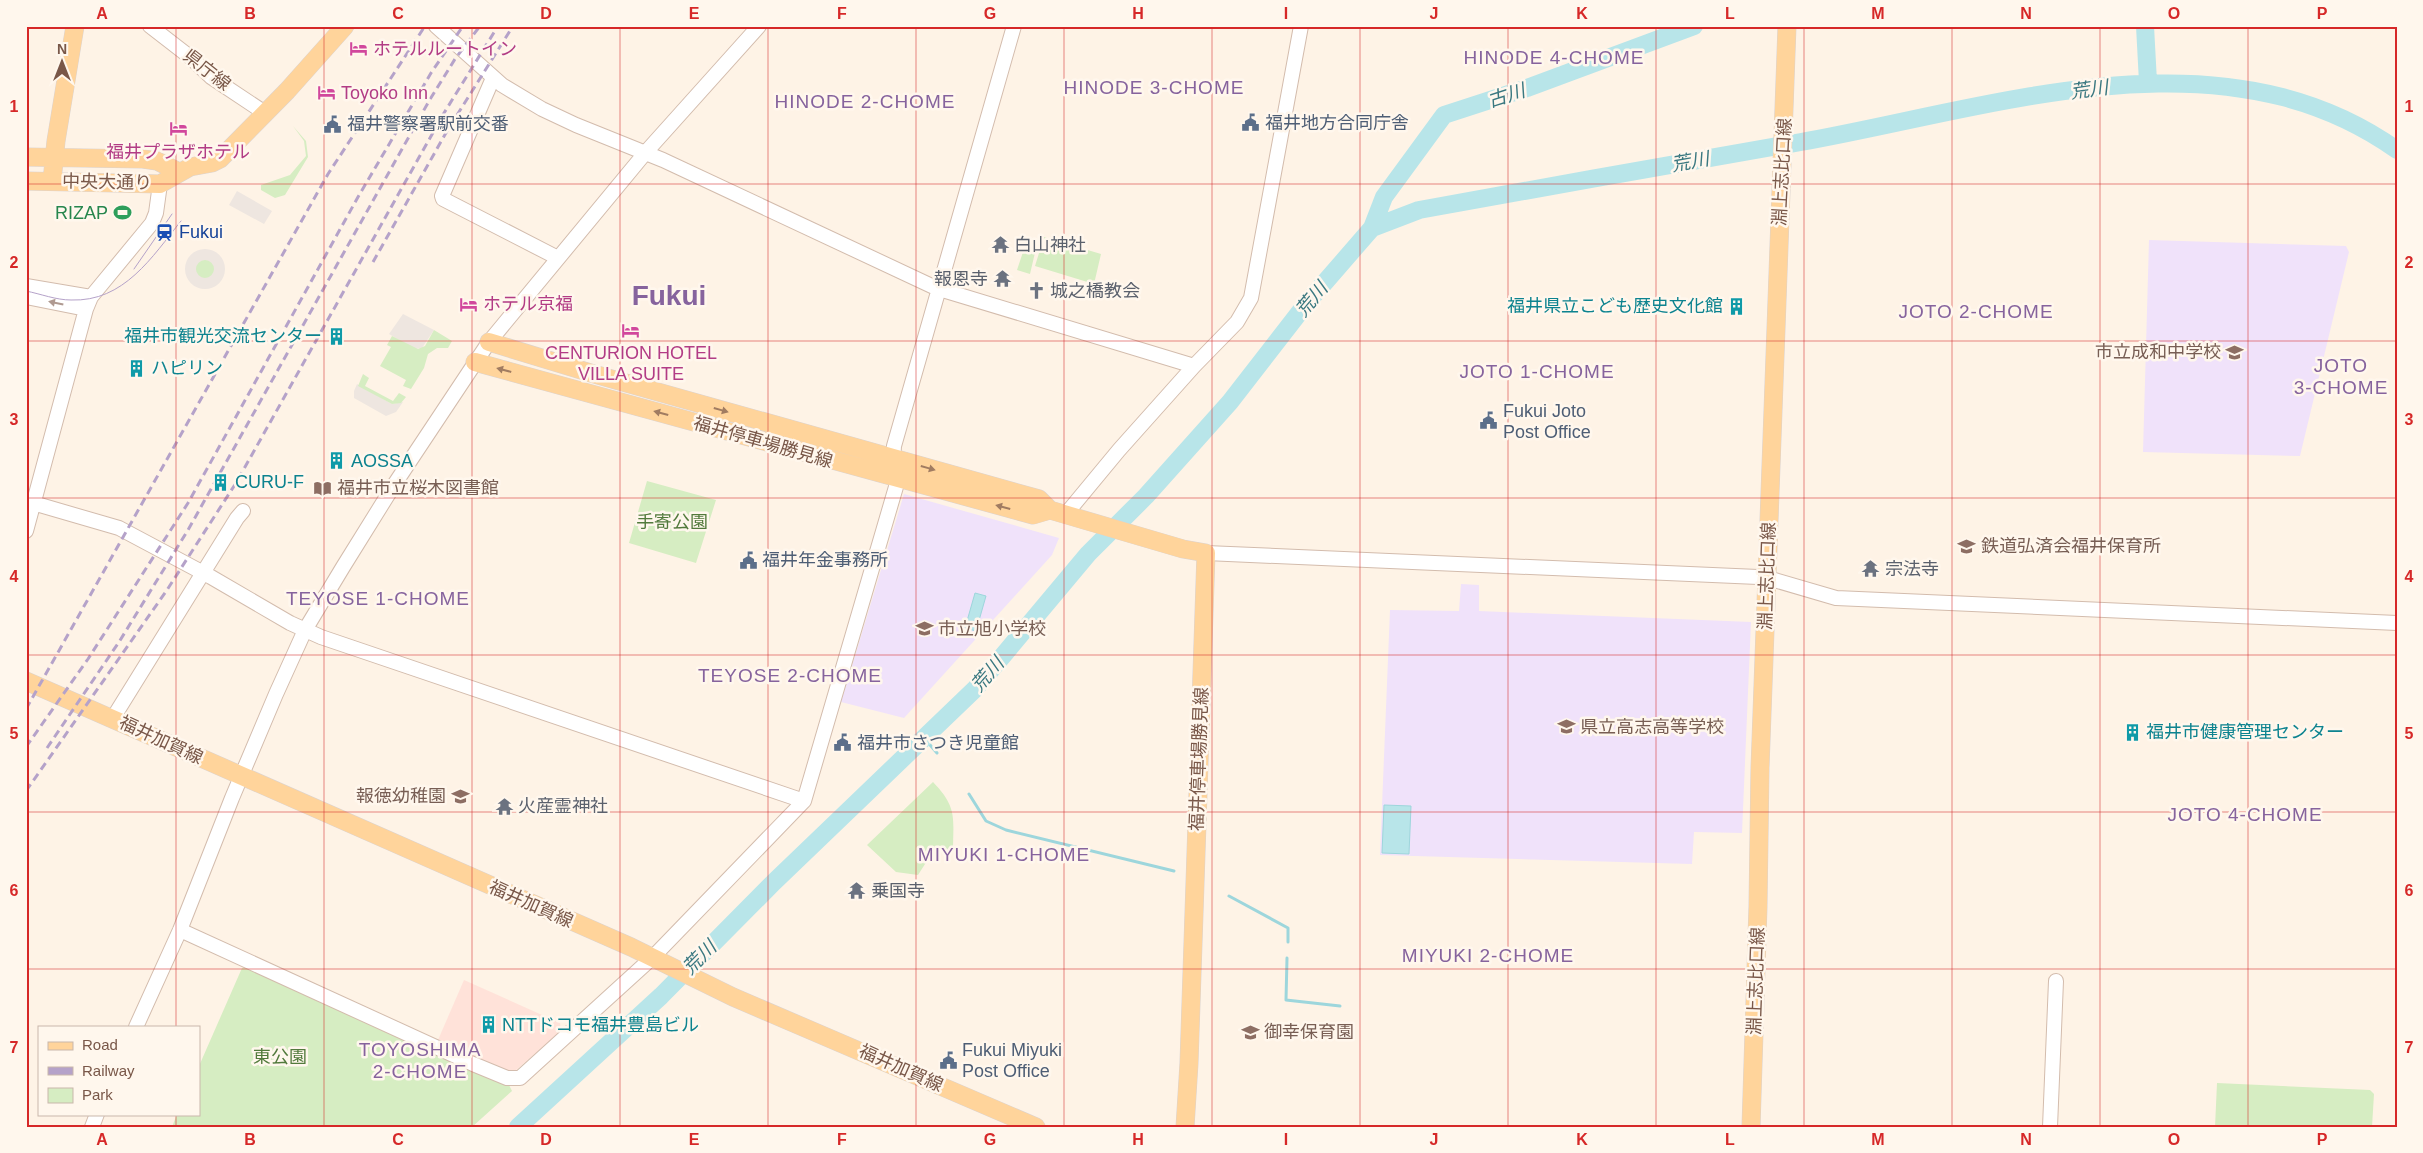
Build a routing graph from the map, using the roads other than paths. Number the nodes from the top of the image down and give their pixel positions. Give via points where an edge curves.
1 (75, 26) edge
2 (150, 26) edge
3 (345, 26) edge
4 (436, 26) edge
5 (759, 26) edge
6 (1014, 26) edge
7 (1301, 26) edge
8 (1787, 26) edge
9 (493, 78) junction
10 (265, 113) junction
11 (646, 152) junction
12 (26, 157) edge
13 (54, 158) junction
14 (179, 172) junction
15 (26, 181) edge
16 (52, 182) junction
17 (160, 184) junction
18 (558, 258) junction
19 (26, 286) edge
20 (940, 290) junction
21 (26, 297) edge
22 (88, 303) junction
23 (489, 342) junction
24 (475, 362) junction
25 (1194, 366) junction
26 (893, 458) junction
27 (898, 480) junction
28 (33, 503) junction
29 (243, 511) dead end
30 (1058, 512) junction
31 (26, 531) edge
32 (1206, 553) junction
33 (203, 573) junction
34 (1767, 578) junction
35 (2397, 623) edge
36 (305, 630) junction
37 (26, 681) edge
38 (113, 718) junction
39 (241, 775) junction
40 (804, 801) junction
41 (180, 930) junction
42 (661, 961) junction
43 (2056, 981) dead end
44 (136, 1026) edge
45 (1036, 1127) edge
46 (1185, 1127) edge
47 (1751, 1127) edge
48 (2050, 1127) edge

1 - 13 main road
2 - 10 street, 県庁線 via 211,77
3 - 10 main road
4 - 9 street
5 - 11 street
6 - 20 street
7 - 25 street via 1251,298 1237,322
8 - 34 main road, 淵上志比口線
9 - 11 street via 563,120
9 - 18 street via 443,199
10 - 14 main road via 220,158
11 - 18 street
11 - 20 street
12 - 13 main road, 中央大通り
13 - 14 main road, 中央大通り via 143,159 157,161
13 - 16 main road
14 - 17 main road, 中央大通り
15 - 16 main road, 中央大通り
16 - 17 main road, 中央大通り
17 - 22 street via 152,223
18 - 23 street
19 - 22 street
20 - 25 street
20 - 26 street
22 -> 21 street
22 - 28 street
23 - 24 street
23 -> 26 main road, 福井停車場勝見線
27 -> 24 main road, 福井停車場勝見線
24 - 36 street
25 - 30 street
26 - 27 street
26 -> 30 main road, 福井停車場勝見線 via 1039,499
30 -> 27 main road, 福井停車場勝見線 via 1033,515
27 - 40 street
28 - 31 street
28 - 33 street via 119,528
29 - 33 street
30 - 32 main road, 福井停車場勝見線
32 - 34 street
32 - 46 main road, 福井停車場勝見線
33 - 36 street
33 - 38 street
34 - 35 street via 1836,598
34 - 47 main road, 淵上志比口線
36 - 39 street
36 - 40 street
37 - 38 main road, 福井加賀線
38 - 39 main road, 福井加賀線
39 - 41 street
39 - 42 main road, 福井加賀線
40 - 42 street
41 - 42 street via 507,1078 520,1078
41 - 44 street
42 - 45 main road, 福井加賀線 via 704,983
43 - 48 street

